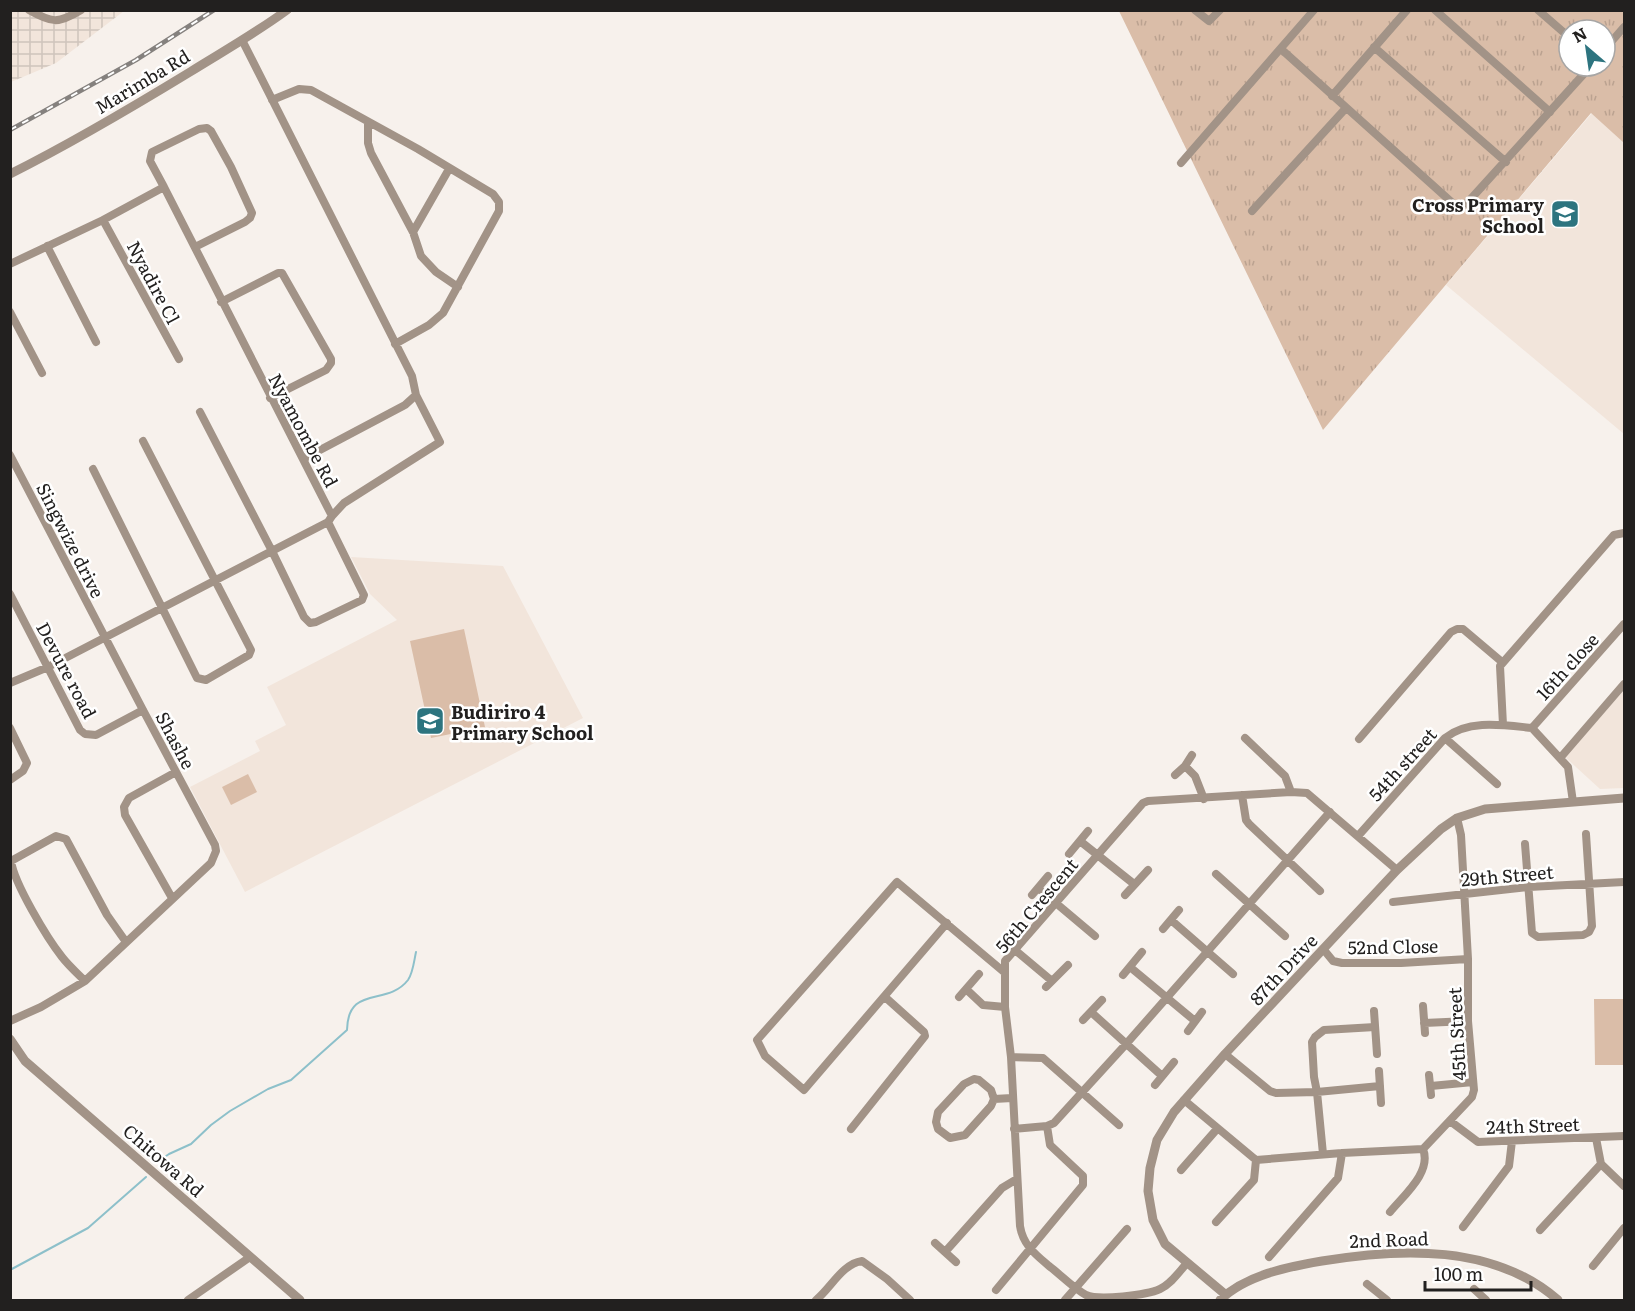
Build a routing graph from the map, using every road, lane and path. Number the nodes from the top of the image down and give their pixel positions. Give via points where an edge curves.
1 (29, 10) edge
2 (81, 10) edge
3 (287, 10) edge
4 (1195, 10) edge
5 (1220, 10) edge
6 (1314, 10) edge
7 (1407, 10) edge
8 (1435, 10) edge
9 (1538, 10) edge
10 (1557, 27) edge
11 (242, 40) junction
12 (1374, 47) junction
13 (1281, 49) junction
14 (1580, 78) edge
15 (1332, 96) junction
16 (272, 100) junction
17 (1346, 108) junction
18 (1550, 112) junction
19 (368, 122) junction
20 (1506, 162) junction
21 (1181, 163) dead end
22 (449, 169) junction
23 (10, 174) edge
24 (164, 187) junction
25 (1252, 211) dead end
26 (103, 220) junction
27 (412, 232) junction
28 (47, 246) junction
29 (195, 247) junction
30 (10, 264) edge
31 (458, 287) junction
32 (221, 302) junction
33 (10, 312) edge
34 (96, 342) dead end
35 (395, 344) junction
36 (179, 359) dead end
37 (42, 373) dead end
38 (416, 395) junction
39 (270, 398) junction
40 (200, 412) dead end
41 (143, 441) dead end
42 (10, 455) edge
43 (303, 459) junction
44 (93, 469) dead end
45 (330, 519) junction
46 (1624, 533) edge
47 (272, 551) junction
48 (216, 580) junction
49 (10, 594) edge
50 (161, 608) junction
51 (1624, 624) edge
52 (104, 638) junction
53 (1502, 662) junction
54 (48, 667) junction
55 (10, 683) edge
56 (1624, 684) edge
57 (143, 710) junction
58 (1503, 724) junction
59 (10, 728) edge
60 (1532, 728) junction
61 (1245, 738) dead end
62 (1445, 738) junction
63 (1359, 739) dead end
64 (1192, 755) dead end
65 (1561, 757) junction
66 (1185, 766) junction
67 (176, 772) junction
68 (1175, 775) dead end
69 (10, 780) edge
70 (1497, 784) dead end
71 (1291, 792) junction
72 (1242, 795) junction
73 (1624, 798) edge
74 (1204, 799) junction
75 (1573, 802) junction
76 (1330, 812) junction
77 (1457, 819) junction
78 (1088, 831) dead end
79 (1586, 834) dead end
80 (1358, 836) junction
81 (1080, 841) junction
82 (1525, 844) dead end
83 (1069, 854) dead end
84 (1098, 856) junction
85 (1287, 860) junction
86 (1148, 870) dead end
87 (1397, 870) junction
88 (1216, 874) dead end
89 (1048, 876) dead end
90 (1624, 882) edge
91 (1134, 884) junction
92 (1589, 884) junction
93 (1528, 887) junction
94 (1038, 888) junction
95 (1320, 891) dead end
96 (1464, 894) junction
97 (1032, 895) dead end
98 (1125, 895) dead end
99 (172, 898) junction
100 (1393, 902) dead end
101 (1056, 904) junction
102 (1248, 904) junction
103 (1179, 910) dead end
104 (1171, 920) junction
105 (947, 923) junction
106 (1163, 929) dead end
107 (1095, 936) dead end
108 (1285, 936) dead end
109 (126, 942) junction
110 (1015, 950) junction
111 (1208, 950) junction
112 (1324, 950) junction
113 (1142, 952) dead end
114 (1468, 959) junction
115 (1068, 965) dead end
116 (1130, 966) junction
117 (1004, 972) junction
118 (979, 974) dead end
119 (1233, 974) dead end
120 (1123, 975) dead end
121 (85, 981) junction
122 (966, 989) junction
123 (885, 997) junction
124 (959, 997) dead end
125 (1167, 998) junction
126 (1102, 1000) dead end
127 (1423, 1006) dead end
128 (1005, 1007) junction
129 (1202, 1011) dead end
130 (1374, 1011) dead end
131 (1091, 1012) junction
132 (1083, 1020) dead end
133 (10, 1021) edge
134 (1468, 1021) junction
135 (1195, 1022) junction
136 (1424, 1023) junction
137 (1375, 1027) junction
138 (1188, 1031) dead end
139 (1425, 1033) dead end
140 (10, 1040) edge
141 (1127, 1043) junction
142 (1225, 1054) junction
143 (1377, 1054) dead end
144 (1011, 1057) junction
145 (1174, 1062) dead end
146 (1380, 1071) dead end
147 (1161, 1075) junction
148 (1429, 1075) dead end
149 (1473, 1082) junction
150 (1155, 1085) dead end
151 (1380, 1086) junction
152 (1081, 1091) junction
153 (1317, 1092) junction
154 (994, 1098) junction
155 (1012, 1098) junction
156 (1184, 1100) junction
157 (1381, 1103) dead end
158 (1450, 1121) junction
159 (1119, 1125) dead end
160 (1047, 1126) junction
161 (851, 1129) dead end
162 (1014, 1129) junction
163 (1217, 1129) junction
164 (1624, 1136) edge
165 (1596, 1138) junction
166 (1512, 1141) junction
167 (1423, 1149) junction
168 (1342, 1153) junction
169 (1323, 1154) junction
170 (1256, 1160) junction
171 (1601, 1164) junction
172 (1181, 1170) dead end
173 (1017, 1179) junction
174 (1624, 1186) edge
175 (1390, 1212) dead end
176 (1216, 1222) dead end
177 (1463, 1227) dead end
178 (1624, 1228) edge
179 (1127, 1229) dead end
180 (1540, 1230) dead end
181 (935, 1243) dead end
182 (1030, 1250) junction
183 (945, 1252) junction
184 (250, 1257) junction
185 (1269, 1257) dead end
186 (956, 1262) dead end
187 (1187, 1263) junction
188 (1593, 1266) dead end
189 (1367, 1284) dead end
190 (1075, 1287) junction
191 (1474, 1289) dead end
192 (996, 1290) dead end
193 (1121, 1298) edge
194 (1223, 1298) edge
195 (188, 1300) edge
196 (300, 1300) edge
197 (816, 1300) edge
198 (908, 1300) edge
199 (1065, 1300) edge
200 (1387, 1300) edge
201 (1486, 1300) edge
202 (1558, 1300) edge

1 - 2 street via 56,22
3 - 11 street, Marimba Rd
4 - 5 street via 1209,21
6 - 13 street
7 - 12 street
8 - 18 street
9 - 10 street
11 - 16 street
11 - 23 street, Marimba Rd via 116,117
12 - 15 street
12 - 20 street
13 - 15 street
13 - 21 street
14 - 18 street
15 - 17 street
16 - 19 street via 305,88
16 - 35 street
17 - 20 street via 1457,207 1468,202
17 - 25 street
18 - 20 street
19 - 22 street
19 - 27 street via 371,153
22 - 27 street
22 - 31 street via 493,194 500,207
24 - 26 street
24 - 29 street, Nyamombe Rd
24 - 29 street, Nyamombe Rd via 150,161 152,152 200,129 211,130 252,213 245,222
26 - 28 street
26 - 36 street, Nyadire Cl
27 - 31 street via 428,265
28 - 30 street
28 - 34 street
29 - 32 street, Nyamombe Rd
31 - 35 street via 438,319
32 - 39 street, Nyamombe Rd
32 - 39 street via 282,273 331,359 326,370
33 - 37 street
35 - 38 street via 412,376
38 - 43 street via 405,405
38 - 45 street via 440,442 344,503
39 - 43 street, Nyamombe Rd
40 - 47 street
41 - 48 street
42 - 52 street, Singwize drive
43 - 45 street, Nyamombe Rd
44 - 50 street
45 - 47 street
45 - 47 street, Nyamombe Rd via 363,592 362,600 310,623
46 - 53 street via 1614,535
47 - 48 street
48 - 50 street
48 - 50 street via 251,650 249,655 206,680 197,678
49 - 54 street, Devure road
50 - 52 street
51 - 60 street, 16th close
52 - 54 street
52 - 57 street, Shashe
53 - 58 street via 1499,669
53 - 63 street via 1463,629 1456,629
54 - 55 street
54 - 57 street, Devure road via 85,734 96,735
56 - 65 street
57 - 67 street, Shashe
58 - 60 street, 54th street
58 - 62 street, 54th street via 1460,728
59 - 69 street via 27,763
60 - 65 street
61 - 71 street via 1285,776
62 - 70 street
62 - 80 street, 54th street
64 - 66 street
65 - 75 street via 1568,767
66 - 68 street
66 - 74 street via 1195,776
67 - 99 street, Shashe via 216,845 210,862
67 - 99 street via 129,798 124,807
71 - 72 street, 56th Crescent
71 - 76 street, 56th Crescent via 1309,794
72 - 74 street, 56th Crescent
72 - 85 street via 1246,820
73 - 75 street, 87th Drive
74 - 84 street, 56th Crescent via 1143,803
75 - 77 street, 87th Drive via 1485,809
76 - 80 street, 56th Crescent
76 - 85 street
77 - 87 street, 87th Drive via 1425,841
77 - 96 street, 45th Street
78 - 81 street
79 - 92 street
80 - 87 street, 56th Crescent
81 - 83 street
81 - 84 street
82 - 93 street
84 - 91 street
84 - 101 street, 56th Crescent
85 - 95 street
85 - 102 street
86 - 91 street
87 - 112 street, 87th Drive
88 - 102 street
89 - 94 street
90 - 92 street, 29th Street
91 - 98 street
92 - 93 street, 29th Street
92 - 93 street via 1592,926 1583,936 1538,937 1532,933
93 - 96 street, 29th Street
94 - 97 street
94 - 101 street
96 - 100 street, 29th Street
96 - 114 street, 45th Street
99 - 109 street
101 - 107 street
101 - 110 street, 56th Crescent
102 - 108 street
102 - 111 street
103 - 104 street
104 - 106 street
104 - 111 street
105 - 117 street
105 - 123 street
105 - 123 street via 897,882 757,1040 765,1056 804,1090
109 - 121 street
109 - 121 street via 66,839 56,836 11,861 29,903 58,952
110 - 115 street via 1049,984
110 - 117 street, 56th Crescent via 1005,961
111 - 119 street
111 - 125 street
112 - 114 street, 52nd Close via 1333,961 1342,963
112 - 142 street, 87th Drive
113 - 116 street
114 - 134 street, 45th Street
116 - 120 street
116 - 125 street
117 - 128 street, 56th Crescent
118 - 122 street
121 - 133 street
122 - 124 street
122 - 128 street via 986,1006
123 - 161 street via 925,1036
125 - 135 street
125 - 141 street
126 - 131 street
127 - 136 street
128 - 144 street, 56th Crescent
129 - 135 street
130 - 137 street
131 - 132 street
131 - 141 street
134 - 136 street
134 - 149 street, 45th Street
135 - 138 street
136 - 139 street
137 - 143 street
137 - 153 street via 1324,1030 1315,1037 1312,1042
140 - 184 street, Chitowa Rd via 25,1061
141 - 147 street
141 - 152 street
142 - 153 street via 1270,1090 1284,1094
142 - 156 street, 87th Drive
144 - 152 street via 1043,1058
144 - 155 street, 56th Crescent
145 - 147 street
146 - 151 street
147 - 150 street
148 - 149 street via 1431,1090
149 - 158 street, 45th Street via 1472,1097
151 - 153 street
151 - 157 street
152 - 159 street
152 - 160 street
153 - 169 street
154 - 154 street via 979,1080 968,1081 938,1112 938,1129 950,1138 965,1135
154 - 155 street
155 - 162 street, 56th Crescent
156 - 163 street
156 - 187 street, 87th Drive via 1157,1140 1148,1191 1158,1233
158 - 166 street, 24th Street via 1478,1142
158 - 167 street, 45th Street
160 - 162 street
160 - 182 street via 1050,1145 1083,1176 1083,1185
162 - 173 street, 56th Crescent
163 - 170 street
163 - 172 street
164 - 165 street, 24th Street
165 - 166 street, 24th Street
165 - 171 street
166 - 177 street via 1509,1166
167 - 168 street
167 - 175 street via 1422,1172
168 - 169 street
168 - 185 street via 1338,1178
169 - 170 street
170 - 176 street via 1254,1180
171 - 174 street
171 - 180 street
173 - 182 street, 56th Crescent via 1020,1226
173 - 183 street via 1002,1188
178 - 188 street
179 - 190 street
181 - 183 street
182 - 190 street
182 - 192 street
183 - 186 street
184 - 195 street
184 - 196 street, Chitowa Rd
187 - 193 street via 1161,1289
187 - 194 street, 87th Drive
189 - 200 street
190 - 193 street via 1090,1296
190 - 199 street
191 - 201 street
194 - 202 street, 2nd Road via 1264,1275 1301,1264 1378,1253 1419,1252 1501,1267 1526,1277
197 - 198 street via 852,1263 862,1261 887,1278

